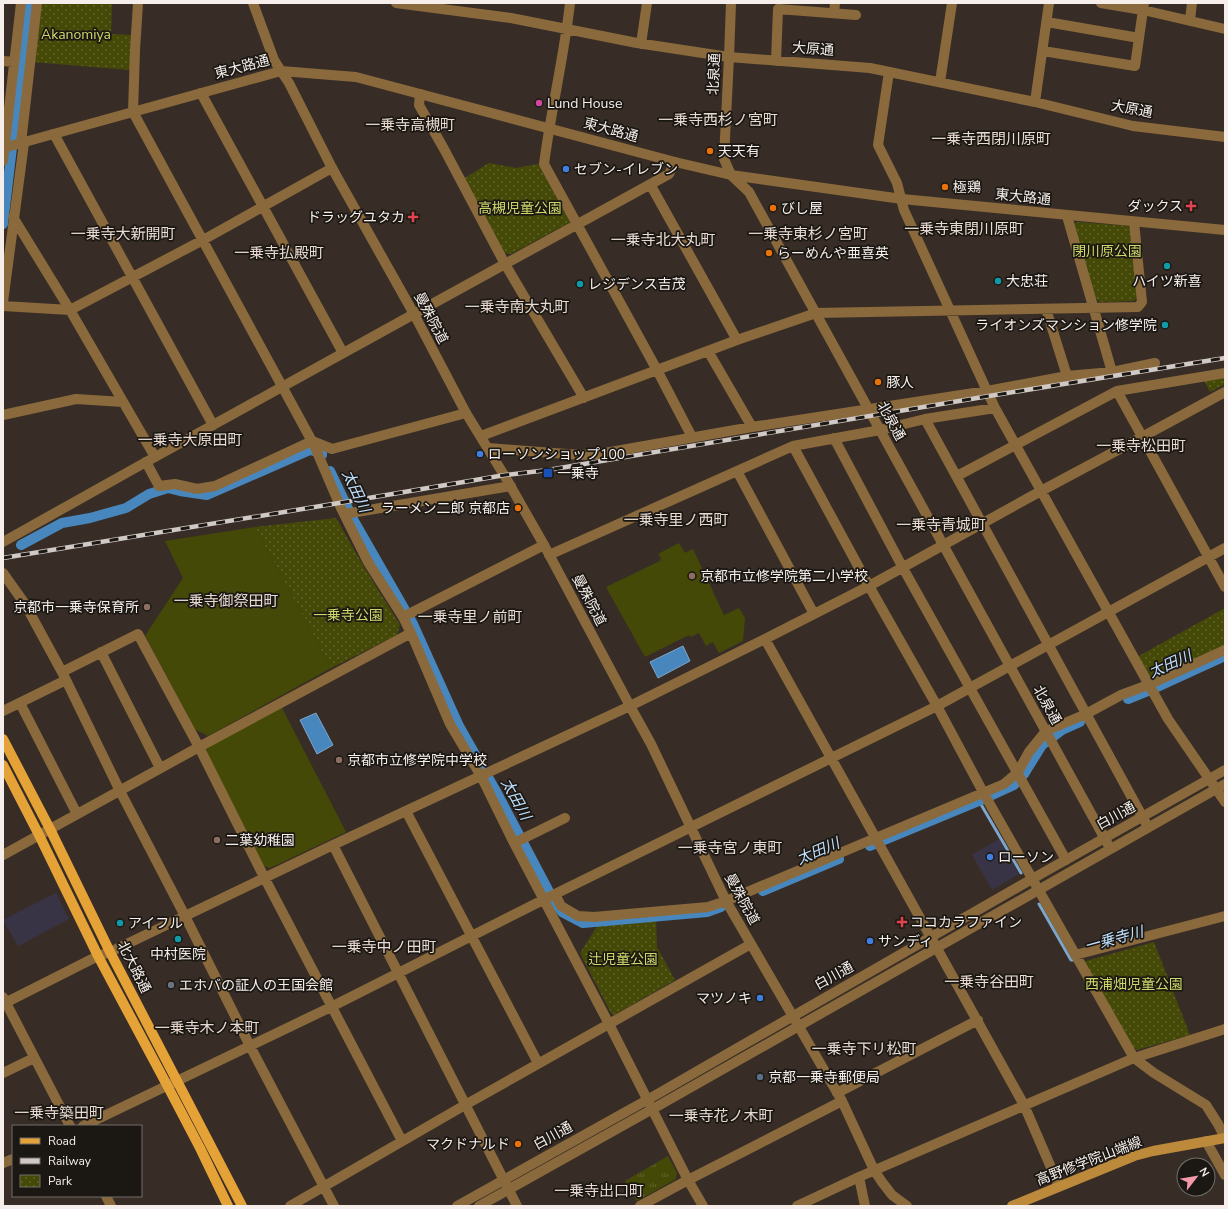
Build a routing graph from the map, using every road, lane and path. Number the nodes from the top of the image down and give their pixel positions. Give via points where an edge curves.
1 (21, 3) edge
2 (37, 3) edge
3 (138, 3) edge
4 (253, 3) edge
5 (396, 3) edge
6 (570, 3) edge
7 (646, 3) edge
8 (731, 3) edge
9 (835, 3) edge
10 (952, 3) edge
11 (1049, 3) edge
12 (1101, 3) edge
13 (1192, 3) edge
14 (406, 4) edge
15 (794, 7) edge
16 (1144, 7) edge
17 (834, 14) junction
18 (856, 15) dead end
19 (1190, 20) junction
20 (1047, 22) junction
21 (567, 29) junction
22 (1225, 29) edge
23 (1139, 38) junction
24 (641, 44) junction
25 (1043, 51) junction
26 (729, 57) junction
27 (3, 61) edge
28 (776, 61) junction
29 (14, 62) junction
30 (281, 71) junction
31 (889, 72) junction
32 (940, 82) junction
33 (201, 93) junction
34 (420, 94) junction
35 (1035, 102) junction
36 (133, 112) junction
37 (549, 128) junction
38 (54, 134) junction
39 (1225, 136) edge
40 (13, 146) edge
41 (3, 161) edge
42 (675, 162) junction
43 (332, 168) junction
44 (731, 175) junction
45 (650, 184) junction
46 (902, 199) junction
47 (263, 207) junction
48 (1067, 216) junction
49 (14, 217) junction
50 (1134, 222) junction
51 (577, 224) junction
52 (1225, 230) edge
53 (203, 240) junction
54 (505, 264) junction
55 (132, 278) junction
56 (3, 302) edge
57 (3, 306) edge
58 (1093, 308) junction
59 (1046, 309) junction
60 (70, 310) junction
61 (950, 311) junction
62 (816, 313) junction
63 (414, 314) junction
64 (737, 340) junction
65 (708, 351) junction
66 (343, 353) junction
67 (1156, 363) dead end
68 (657, 370) junction
69 (1112, 372) junction
70 (1225, 373) edge
71 (1067, 376) junction
72 (282, 387) junction
73 (987, 391) junction
74 (1117, 391) junction
75 (1225, 392) edge
76 (584, 398) junction
77 (123, 402) junction
78 (995, 408) junction
79 (869, 410) junction
80 (466, 413) junction
81 (3, 414) edge
82 (925, 419) junction
83 (213, 425) junction
84 (752, 427) junction
85 (880, 430) junction
86 (481, 436) junction
87 (692, 437) junction
88 (1142, 437) junction
89 (834, 438) junction
90 (1015, 445) junction
91 (793, 446) junction
92 (315, 447) junction
93 (488, 448) junction
94 (150, 459) junction
95 (737, 471) junction
96 (957, 476) junction
97 (511, 486) junction
98 (1041, 491) junction
99 (349, 513) junction
100 (982, 524) junction
101 (3, 542) edge
102 (544, 545) junction
103 (944, 546) junction
104 (1225, 548) edge
105 (549, 555) junction
106 (1209, 557) junction
107 (903, 568) junction
108 (3, 573) edge
109 (869, 586) junction
110 (1225, 587) edge
111 (1108, 612) junction
112 (814, 614) junction
113 (406, 615) junction
114 (411, 633) junction
115 (765, 639) junction
116 (1048, 644) junction
117 (1225, 650) edge
118 (101, 652) junction
119 (1010, 666) junction
120 (64, 676) junction
121 (970, 688) junction
122 (1151, 689) junction
123 (20, 703) junction
124 (630, 706) junction
125 (937, 706) junction
126 (3, 711) edge
127 (1086, 714) junction
128 (1048, 736) junction
129 (3, 738) edge
130 (199, 747) junction
131 (831, 758) junction
132 (3, 765) edge
133 (160, 768) junction
134 (1225, 770) edge
135 (485, 774) junction
136 (1020, 776) junction
137 (1208, 779) junction
138 (1225, 784) edge
139 (1215, 789) junction
140 (120, 791) junction
141 (985, 796) junction
142 (1225, 802) edge
143 (406, 811) junction
144 (77, 814) junction
145 (1142, 817) junction
146 (565, 818) dead end
147 (1148, 827) junction
148 (690, 828) junction
149 (50, 829) junction
150 (39, 834) junction
151 (1104, 838) junction
152 (519, 841) junction
153 (878, 841) junction
154 (333, 845) junction
155 (1110, 848) junction
156 (3, 855) edge
157 (1066, 860) junction
158 (264, 878) junction
159 (1032, 879) junction
160 (1038, 890) junction
161 (550, 896) junction
162 (728, 904) junction
163 (185, 916) junction
164 (1225, 916) edge
165 (471, 937) junction
166 (931, 937) junction
167 (751, 944) junction
168 (937, 948) junction
169 (110, 952) junction
170 (98, 956) junction
171 (1077, 959) junction
172 (398, 972) junction
173 (4, 1001) edge
174 (331, 1006) junction
175 (793, 1016) junction
176 (978, 1020) junction
177 (609, 1024) junction
178 (798, 1026) junction
179 (1225, 1029) edge
180 (250, 1046) junction
181 (34, 1058) junction
182 (1134, 1058) junction
183 (538, 1063) junction
184 (3, 1073) edge
185 (172, 1083) junction
186 (840, 1097) junction
187 (465, 1105) junction
188 (650, 1105) junction
189 (1024, 1105) junction
190 (69, 1125) edge
191 (85, 1125) edge
192 (1225, 1138) edge
193 (402, 1141) junction
194 (1206, 1141) junction
195 (874, 1170) junction
196 (1225, 1175) edge
197 (859, 1176) junction
198 (688, 1180) junction
199 (506, 1184) junction
200 (324, 1186) junction
201 (1059, 1186) junction
202 (106, 1197) edge
203 (111, 1206) edge
204 (228, 1206) edge
205 (242, 1206) edge
206 (290, 1206) edge
207 (334, 1206) edge
208 (457, 1206) edge
209 (479, 1206) edge
210 (517, 1206) edge
211 (640, 1206) edge
212 (703, 1206) edge
213 (797, 1206) edge
214 (865, 1206) edge
215 (907, 1206) edge
216 (1012, 1206) edge

1 - 29 street
2 - 40 street
3 - 36 street
4 - 30 street, 曼殊院道 via 274,60
5 - 14 street, 大原通
6 - 21 street
7 - 24 street
8 - 26 street, 北泉通
9 - 17 street
10 - 32 street
11 - 20 street
12 - 16 street
13 - 19 street
14 - 21 street, 大原通 via 511,18
15 - 17 street
15 - 28 street via 778,9
16 - 19 street
16 - 23 street
17 - 18 street
19 - 22 street
20 - 23 street
20 - 25 street
21 - 24 street, 大原通
21 - 37 street
23 - 25 street via 1135,66
24 - 26 street, 大原通
25 - 35 street
26 - 28 street, 大原通
26 - 44 street, 北泉通 via 724,159
27 - 29 street
28 - 31 street, 大原通 via 870,68
29 - 40 street
30 - 33 street, 東大路通
30 - 34 street, 東大路通 via 356,77
30 - 43 street, 曼殊院道
31 - 32 street, 大原通
31 - 46 street via 878,145
32 - 35 street, 大原通
33 - 36 street, 東大路通
33 - 47 street
34 - 37 street, 東大路通
34 - 54 street via 419,105
35 - 39 street, 大原通 via 1133,126
36 - 38 street, 東大路通
36 - 53 street
37 - 42 street, 東大路通
37 - 51 street via 544,164
38 - 40 street, 東大路通
38 - 55 street
40 - 41 street
40 - 49 street
42 - 44 street, 東大路通
42 - 45 street via 669,174
43 - 47 street
43 - 63 street, 曼殊院道
44 - 46 street, 東大路通
44 - 62 street, 北泉通 via 749,192
45 - 51 street
45 - 64 street
46 - 48 street, 東大路通
46 - 61 street via 904,210
47 - 53 street
47 - 66 street
48 - 50 street, 東大路通
48 - 58 street
49 - 56 street
49 - 60 street
50 - 52 street, 東大路通
50 - 58 street via 1142,302 1138,307
51 - 54 street
51 - 68 street
53 - 55 street
53 - 72 street
54 - 63 street
54 - 76 street
55 - 60 street
55 - 83 street
57 - 60 street
58 - 59 street
58 - 69 street
59 - 61 street
59 - 71 street
60 - 77 street
61 - 62 street
61 - 73 street
62 - 64 street
62 - 79 street, 北泉通
63 - 66 street
63 - 80 street, 曼殊院道
64 - 65 street
65 - 68 street
65 - 84 street
66 - 72 street
67 - 69 street
68 - 76 street
68 - 87 street
69 - 71 street
70 - 74 street
71 - 73 street
72 - 83 street
72 - 92 street
73 - 78 street
73 - 79 street
74 - 88 street
74 - 90 street
75 - 88 street
76 - 86 street
77 - 81 street via 76,399
77 - 94 street
78 - 82 street
78 - 90 street
79 - 84 street
79 - 85 street, 北泉通
80 - 86 street, 曼殊院道
80 - 92 street via 332,449
82 - 85 street
82 - 96 street
83 - 94 street
84 - 87 street
85 - 89 street
85 - 103 street, 北泉通
86 - 93 street, 曼殊院道
87 - 93 street via 599,454 580,455
88 - 98 street
88 - 106 street
89 - 91 street
89 - 107 street
90 - 96 street
90 - 98 street
91 - 95 street
91 - 109 street
92 - 94 street via 215,486 197,489 175,484 159,486
92 - 99 street via 341,508
93 - 97 street, 曼殊院道
94 - 101 street
95 - 105 street
95 - 112 street
96 - 100 street
97 - 99 street
97 - 102 street, 曼殊院道
98 - 100 street
98 - 111 street
99 - 113 street via 368,562
100 - 103 street
100 - 116 street
102 - 105 street, 曼殊院道
102 - 113 street
103 - 107 street
103 - 119 street, 北泉通
104 - 106 street
105 - 124 street, 曼殊院道
106 - 110 street
106 - 111 street
107 - 109 street
107 - 121 street
108 - 120 street via 25,604
109 - 112 street
109 - 125 street
111 - 116 street
111 - 122 street
112 - 115 street
113 - 114 street
114 - 130 street
114 - 135 street via 450,724
115 - 124 street
115 - 131 street
116 - 119 street
116 - 127 street
117 - 122 street
118 - 120 street
118 - 130 street via 138,634
118 - 133 street
119 - 121 street
119 - 128 street, 北泉通
120 - 123 street
120 - 140 street
121 - 125 street
121 - 136 street
122 - 127 street via 1121,695
122 - 137 street via 1168,720
123 - 126 street
123 - 144 street
124 - 135 street
124 - 148 street, 曼殊院道 via 651,744
125 - 131 street
125 - 141 street
127 - 128 street
127 - 145 street
128 - 136 street via 1029,752
128 - 151 street, 北泉通
129 - 149 main road, 北大路通
130 - 133 street
130 - 158 street
131 - 148 street
131 - 153 street
132 - 150 main road, 北大路通
133 - 140 street
134 - 137 street, 白川通
135 - 143 street
135 - 152 street
136 - 141 street
136 - 157 street
137 - 139 street
137 - 145 street, 白川通
138 - 139 street, 白川通
139 - 142 street
139 - 147 street, 白川通
140 - 144 street
140 - 163 street
141 - 153 street
141 - 159 street
143 - 154 street
143 - 165 street
144 - 149 street
145 - 147 street
145 - 151 street, 白川通
146 - 152 street
147 - 155 street, 白川通
148 - 161 street
148 - 162 street, 曼殊院道
149 - 150 street
149 - 169 main road, 北大路通
150 - 156 street
150 - 170 main road, 北大路通
151 - 155 street, 北泉通
151 - 157 street, 白川通
152 - 161 street
153 - 162 street
153 - 166 street
154 - 158 street
154 - 172 street
155 - 160 street, 白川通
157 - 159 street, 白川通
158 - 163 street
158 - 174 street
159 - 160 street
159 - 166 street, 白川通
160 - 168 street, 白川通
160 - 171 street
161 - 162 street via 578,916 594,917
161 - 165 street
161 - 177 street
162 - 167 street, 曼殊院道
163 - 169 street
163 - 180 street
164 - 171 street
165 - 172 street
165 - 183 street
166 - 168 street
166 - 175 street, 白川通
167 - 175 street, 曼殊院道
167 - 177 street
168 - 176 street
168 - 178 street, 白川通
169 - 170 street
169 - 185 main road, 北大路通
170 - 173 street
170 - 185 main road, 北大路通
171 - 182 street
172 - 174 street
172 - 187 street
173 - 181 street
174 - 180 street
174 - 193 street
175 - 178 street, 曼殊院道
175 - 188 street, 白川通
176 - 186 street
176 - 189 street
177 - 183 street
177 - 188 street
178 - 186 street, 曼殊院道
178 - 188 street, 白川通
179 - 182 street
180 - 185 street
180 - 200 street
181 - 184 street
181 - 190 street
182 - 189 street
182 - 192 street via 1206,1104
183 - 187 street
185 - 191 street
185 - 204 main road, 北大路通
185 - 205 main road, 北大路通
186 - 195 street, 曼殊院道
186 - 198 street
187 - 193 street
187 - 199 street
188 - 198 street
188 - 199 street, 白川通
189 - 195 street
189 - 201 street
192 - 194 main road, 高野修学院山端線
193 - 200 street
194 - 196 street
194 - 201 main road, 高野修学院山端線 via 1134,1156
195 - 197 street
195 - 215 street, 曼殊院道 via 892,1195
197 - 213 street
197 - 214 street
198 - 211 street
198 - 212 street
199 - 208 street, 白川通
199 - 209 street, 白川通
199 - 210 street
200 - 206 street
200 - 207 street
201 - 216 main road, 高野修学院山端線
202 - 203 street

